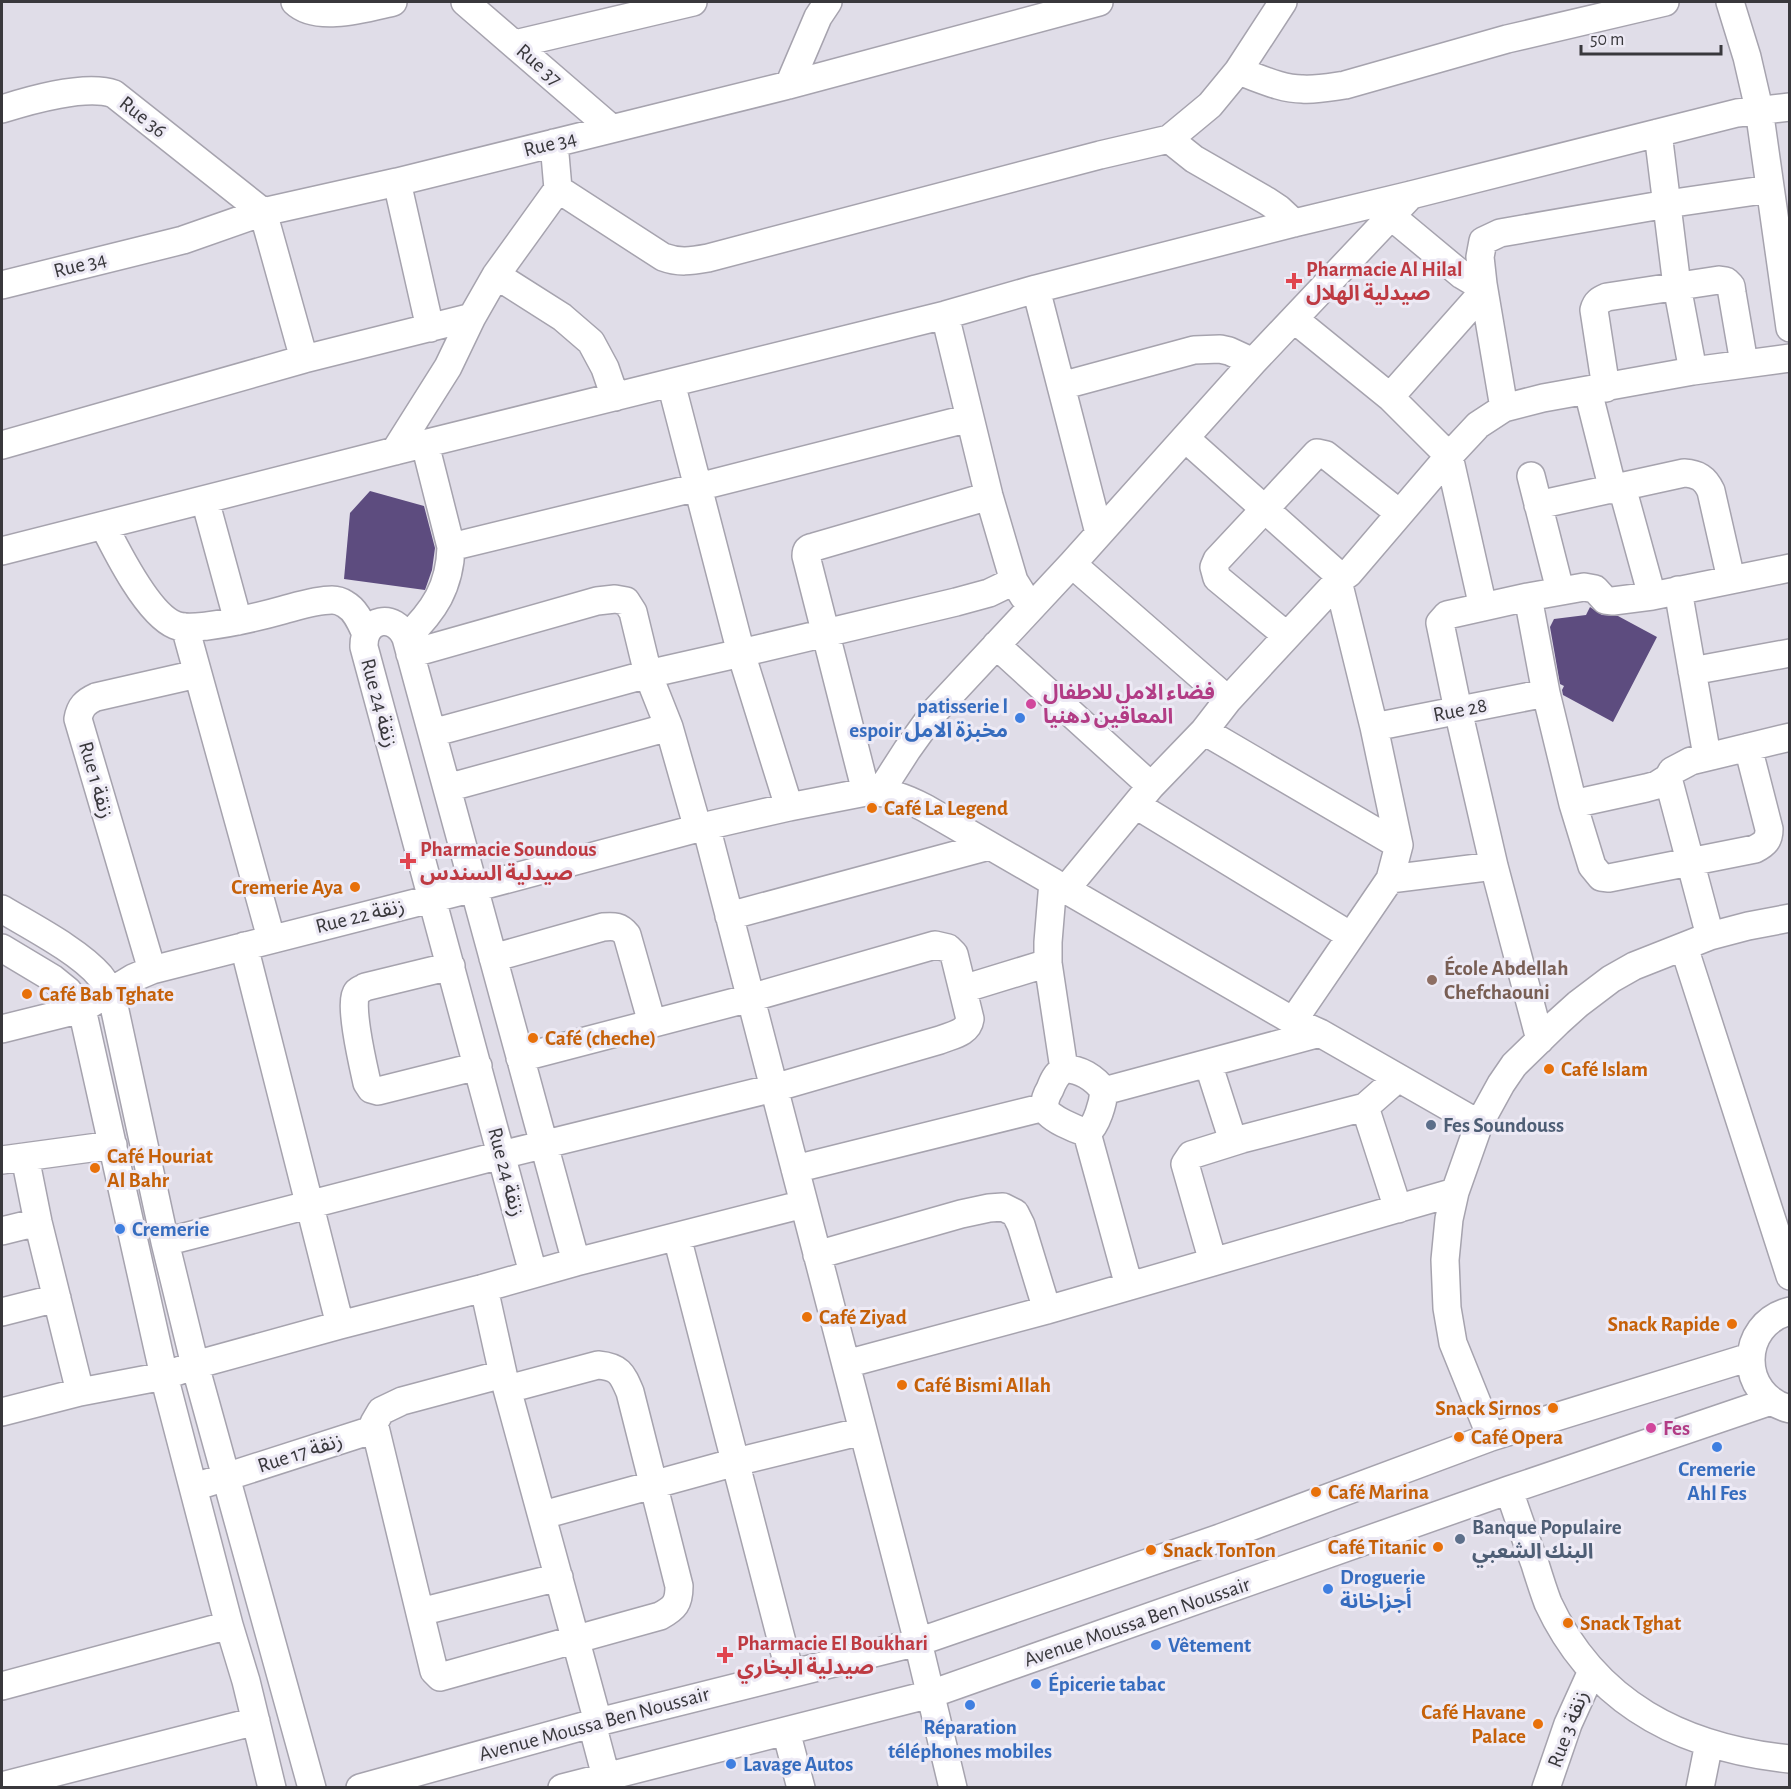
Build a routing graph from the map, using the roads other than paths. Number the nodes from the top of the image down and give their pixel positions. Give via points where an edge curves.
1 (295, 2) edge
2 (393, 2) edge
3 (465, 2) edge
4 (693, 2) edge
5 (828, 2) edge
6 (1099, 2) edge
7 (1283, 2) edge
8 (1665, 2) edge
9 (1730, 2) edge
10 (515, 44) junction
11 (1238, 71) junction
12 (789, 85) junction
13 (1790, 106) edge
14 (2, 109) edge
15 (1760, 109) junction
16 (612, 128) junction
17 (1658, 133) junction
18 (1169, 139) junction
19 (554, 143) junction
20 (397, 182) junction
21 (558, 189) junction
22 (1770, 189) junction
23 (1411, 195) junction
24 (1667, 204) junction
25 (263, 212) junction
26 (1391, 216) junction
27 (1294, 223) junction
28 (496, 275) junction
29 (2, 285) edge
30 (1677, 286) junction
31 (1484, 287) junction
32 (1036, 289) junction
33 (945, 315) junction
34 (472, 317) junction
35 (1294, 319) junction
36 (430, 327) junction
37 (1790, 328) edge
38 (1790, 358) edge
39 (304, 359) junction
40 (1253, 362) junction
41 (1744, 363) junction
42 (1694, 371) junction
43 (670, 383) junction
44 (1061, 386) junction
45 (1597, 389) junction
46 (615, 397) junction
47 (1390, 397) junction
48 (1504, 408) junction
49 (970, 418) junction
50 (1185, 438) junction
51 (2, 444) edge
52 (425, 444) junction
53 (395, 451) junction
54 (1449, 456) junction
55 (1531, 476) dead end
56 (698, 487) junction
57 (1617, 488) junction
58 (989, 496) junction
59 (205, 500) junction
60 (1538, 505) junction
61 (1265, 510) junction
62 (1399, 513) junction
63 (104, 526) junction
64 (1099, 533) junction
65 (451, 547) junction
66 (2, 551) edge
67 (1072, 564) junction
68 (1790, 568) edge
69 (1731, 579) junction
70 (1340, 580) junction
71 (1014, 581) junction
72 (1560, 591) junction
73 (1665, 593) junction
74 (1528, 597) junction
75 (1483, 607) junction
76 (1032, 608) junction
77 (238, 621) junction
78 (185, 627) junction
79 (825, 632) junction
80 (366, 634) junction
81 (1287, 636) junction
82 (996, 645) junction
83 (408, 646) junction
84 (741, 653) junction
85 (1790, 654) edge
86 (1692, 671) junction
87 (197, 674) junction
88 (648, 674) junction
89 (1546, 693) junction
90 (1228, 700) junction
91 (1458, 710) junction
92 (669, 727) junction
93 (1374, 727) junction
94 (1204, 731) junction
95 (432, 733) junction
96 (1790, 737) edge
97 (1748, 747) junction
98 (1707, 756) junction
99 (1670, 775) junction
100 (447, 788) junction
101 (873, 792) junction
102 (1143, 795) junction
103 (1573, 804) junction
104 (789, 807) junction
105 (702, 828) junction
106 (1399, 845) junction
107 (989, 846) junction
108 (1690, 861) junction
109 (1494, 866) junction
110 (1390, 879) junction
111 (1059, 886) junction
112 (474, 888) junction
113 (432, 898) junction
114 (2, 909) edge
115 (729, 916) junction
116 (1790, 918) edge
117 (1351, 936) junction
118 (1710, 936) junction
119 (272, 938) junction
120 (244, 946) junction
121 (1684, 947) junction
122 (2, 948) edge
123 (493, 958) junction
124 (1048, 963) junction
125 (451, 966) junction
126 (152, 970) junction
127 (963, 989) junction
128 (111, 992) junction
129 (750, 998) junction
130 (82, 1009) junction
131 (1293, 1021) junction
132 (652, 1023) junction
133 (2, 1029) edge
134 (1320, 1033) junction
135 (1540, 1040) junction
136 (520, 1058) junction
137 (1208, 1063) junction
138 (478, 1066) junction
139 (1064, 1069) junction
140 (1398, 1078) junction
141 (774, 1088) junction
142 (1104, 1091) junction
143 (1045, 1107) junction
144 (1365, 1107) junction
145 (1479, 1124) junction
146 (1087, 1132) junction
147 (1233, 1141) junction
148 (544, 1144) junction
149 (113, 1145) junction
150 (501, 1155) junction
151 (13, 1158) edge
152 (795, 1169) junction
153 (1455, 1192) junction
154 (309, 1203) junction
155 (804, 1204) junction
156 (1398, 1209) junction
157 (38, 1222) junction
158 (2, 1231) edge
159 (677, 1237) junction
160 (165, 1242) junction
161 (818, 1255) junction
162 (576, 1262) junction
163 (1213, 1262) junction
164 (533, 1274) junction
165 (1790, 1276) edge
166 (1129, 1286) junction
167 (484, 1288) junction
168 (57, 1298) junction
169 (1047, 1310) junction
170 (1790, 1311) edge
171 (2, 1312) edge
172 (340, 1325) junction
173 (1750, 1357) junction
174 (846, 1364) junction
175 (195, 1365) junction
176 (164, 1376) junction
177 (506, 1382) junction
178 (80, 1392) junction
179 (1780, 1405) edge
180 (2, 1412) edge
181 (374, 1426) junction
182 (863, 1431) junction
183 (1491, 1437) junction
184 (736, 1462) junction
185 (225, 1477) junction
186 (653, 1485) junction
187 (192, 1487) junction
188 (1509, 1490) junction
189 (543, 1515) junction
190 (559, 1577) junction
191 (420, 1612) junction
192 (229, 1625) junction
193 (576, 1639) junction
194 (918, 1642) junction
195 (1592, 1671) junction
196 (790, 1673) junction
197 (2, 1686) edge
198 (932, 1694) junction
199 (256, 1721) junction
200 (595, 1723) junction
201 (786, 1731) junction
202 (1709, 1743) junction
203 (1790, 1759) edge
204 (608, 1782) edge
205 (2, 1785) edge
206 (272, 1788) edge
207 (312, 1788) edge
208 (360, 1788) edge
209 (562, 1788) edge
210 (801, 1788) edge
211 (953, 1788) edge
212 (1546, 1788) edge
213 (1700, 1788) edge

1 - 2 street via 309,11 334,13
3 - 10 street, Rue 37
4 - 10 street
5 - 12 street via 818,16
6 - 12 street, Rue 34
7 - 11 street
8 - 11 street via 1507,39 1345,85 1284,87
9 - 15 street
10 - 16 street, Rue 37
11 - 18 street via 1210,105
12 - 16 street, Rue 34
13 - 15 street
14 - 25 street, Rue 36 via 85,90 114,94
15 - 17 street
15 - 22 street
16 - 19 street, Rue 34
17 - 23 street
17 - 24 street
18 - 21 street via 687,262 663,257
18 - 27 street via 1194,159 1279,209
19 - 20 street, Rue 34
19 - 21 street
20 - 25 street, Rue 34
20 - 36 street
21 - 28 street
22 - 24 street
22 - 37 street
23 - 26 street
23 - 27 street
24 - 30 street
24 - 31 street via 1488,237 1480,249
25 - 29 street, Rue 34 via 183,240
25 - 39 street
26 - 31 street via 1462,276
26 - 35 street
27 - 32 street
28 - 34 street
28 - 46 street via 562,317 591,342
30 - 41 street via 1723,280 1729,283
30 - 42 street
30 - 45 street via 1607,297 1596,304
31 - 47 street
31 - 48 street
32 - 33 street
32 - 44 street
33 - 43 street
33 - 49 street
34 - 36 street
34 - 53 street via 448,367
35 - 40 street
35 - 47 street
36 - 39 street
38 - 41 street
39 - 51 street
40 - 44 street via 1220,349 1194,350
40 - 50 street
41 - 42 street
42 - 45 street
43 - 46 street
43 - 56 street
44 - 64 street
45 - 48 street
45 - 57 street
46 - 52 street
47 - 54 street
48 - 54 street via 1478,425
49 - 56 street
49 - 58 street
50 - 61 street
50 - 64 street
52 - 53 street
52 - 65 street
53 - 59 street
54 - 62 street
54 - 75 street
55 - 60 street
56 - 65 street
56 - 84 street
57 - 60 street
57 - 69 street via 1684,473 1701,477 1711,491
57 - 73 street
58 - 71 street
58 - 79 street via 808,548 806,556
59 - 63 street
59 - 77 street
60 - 72 street
61 - 62 street via 1314,454 1322,453
61 - 70 street
61 - 81 street via 1217,560 1214,570 1216,578
62 - 70 street
63 - 66 street
63 - 78 street via 129,573 158,612 167,621
64 - 67 street
65 - 83 street via 451,564 437,601
67 - 76 street
67 - 90 street
68 - 69 street
69 - 73 street
70 - 81 street
70 - 93 street
71 - 76 street
71 - 79 street via 956,602
72 - 73 street via 1590,587 1609,601
72 - 74 street
73 - 86 street
74 - 75 street
74 - 89 street
75 - 91 street via 1447,615 1440,623
76 - 82 street
77 - 78 street
77 - 80 street via 332,600 351,608
78 - 87 street
79 - 84 street
79 - 101 street
80 - 83 street, Rue 24 زنقة via 371,626 387,621 402,630
80 - 113 street, Rue 24 زنقة via 364,647
81 - 90 street
82 - 101 street via 935,711
82 - 102 street
83 - 88 street via 615,598 626,601 633,612
83 - 95 street, Rue 24 زنقة
84 - 88 street
84 - 104 street
85 - 86 street
86 - 98 street
87 - 119 street
87 - 126 street, Rue 1 زنقة via 96,697 83,704 78,719
88 - 92 street
88 - 95 street
89 - 91 street, Rue 28
89 - 103 street
90 - 94 street
91 - 93 street, Rue 28
91 - 109 street
92 - 100 street
92 - 105 street
93 - 106 street
94 - 102 street
94 - 106 street
95 - 100 street, Rue 24 زنقة
96 - 97 street
97 - 98 street
97 - 108 street via 1769,829 1766,842 1755,849
98 - 99 street
99 - 103 street via 1657,785
99 - 108 street
100 - 112 street, Rue 24 زنقة
101 - 104 street, Rue 22 زنقة
101 - 107 street via 911,800
102 - 111 street
102 - 117 street
103 - 108 street via 1592,866 1601,877
104 - 105 street, Rue 22 زنقة
105 - 112 street, Rue 22 زنقة
105 - 115 street
106 - 110 street
107 - 111 street
107 - 115 street
108 - 118 street
109 - 110 street
109 - 135 street
110 - 117 street
111 - 124 street
111 - 131 street
112 - 113 street, Rue 22 زنقة
112 - 123 street, Rue 24 زنقة
113 - 119 street, Rue 22 زنقة
113 - 125 street, Rue 24 زنقة
114 - 128 street via 82,960
115 - 129 street
116 - 118 street
117 - 131 street
118 - 121 street
119 - 120 street, Rue 22 زنقة
120 - 126 street, Rue 22 زنقة
120 - 154 street
121 - 135 street via 1611,979
121 - 165 street
122 - 130 street via 52,978
123 - 132 street via 603,927 622,929
123 - 136 street, Rue 24 زنقة
124 - 127 street
124 - 139 street
125 - 138 street, Rue 24 زنقة
125 - 138 street via 357,992 355,1020 367,1083 378,1091
126 - 128 street, Rue 22 زنقة
127 - 129 street via 954,954 935,945
127 - 141 street via 970,1019 964,1031
128 - 130 street, Rue 22 زنقة
128 - 160 street
129 - 132 street
129 - 141 street
130 - 133 street, Rue 22 زنقة
130 - 149 street
131 - 134 street
132 - 136 street
134 - 137 street
134 - 140 street
135 - 145 street via 1514,1065
136 - 148 street, Rue 24 زنقة
137 - 142 street
137 - 147 street
138 - 150 street, Rue 24 زنقة
139 - 142 street via 1092,1078
139 - 143 street via 1054,1080
140 - 144 street
140 - 145 street
141 - 148 street
141 - 152 street
142 - 146 street via 1094,1124
143 - 146 street via 1055,1118
143 - 152 street
144 - 147 street
144 - 156 street
145 - 153 street
146 - 166 street
147 - 163 street via 1191,1155 1185,1164
148 - 150 street
148 - 162 street, Rue 24 زنقة
149 - 151 street
149 - 176 street
150 - 154 street
150 - 164 street, Rue 24 زنقة
151 - 157 street
152 - 155 street
153 - 156 street
153 - 183 street via 1445,1260 1447,1308 1453,1343
154 - 160 street
154 - 172 street
155 - 159 street
155 - 161 street
156 - 163 street
157 - 158 street
157 - 168 street
159 - 162 street
159 - 184 street
160 - 175 street
161 - 169 street via 961,1214 1003,1207 1015,1213 1021,1225
161 - 174 street
162 - 164 street
163 - 166 street
164 - 167 street
166 - 169 street
167 - 172 street
167 - 177 street
168 - 171 street
168 - 178 street
169 - 174 street
170 - 173 street via 1763,1326
172 - 175 street
173 - 179 street via 1755,1382
173 - 183 street, Avenue Moussa Ben Noussair
174 - 182 street
175 - 176 street
175 - 185 street
176 - 178 street
176 - 187 street
177 - 181 street, Rue 17 زنقة via 402,1401 381,1411
177 - 186 street, Rue 17 زنقة via 598,1365 612,1366 622,1375 630,1392
177 - 189 street
178 - 180 street
179 - 188 street, Avenue Moussa Ben Noussair
181 - 185 street, Rue 17 زنقة
181 - 191 street
182 - 184 street
182 - 194 street
183 - 194 street, Avenue Moussa Ben Noussair via 1220,1538
184 - 186 street
184 - 196 street
185 - 187 street, Rue 17 زنقة
185 - 207 street
186 - 189 street
186 - 193 street via 679,1599 660,1616
187 - 192 street
188 - 195 street via 1548,1602
188 - 198 street, Avenue Moussa Ben Noussair
189 - 190 street
190 - 191 street
190 - 193 street
191 - 193 street via 434,1671 440,1677
192 - 197 street
192 - 199 street
193 - 200 street
194 - 196 street, Avenue Moussa Ben Noussair
194 - 198 street
195 - 202 street via 1614,1693 1650,1717
195 - 212 street, Rue 3 زنقة
196 - 200 street, Avenue Moussa Ben Noussair
198 - 201 street, Avenue Moussa Ben Noussair
198 - 211 street
199 - 205 street
199 - 206 street
200 - 204 street
200 - 208 street, Avenue Moussa Ben Noussair
201 - 204 street, Avenue Moussa Ben Noussair
201 - 210 street
202 - 203 street
202 - 213 street
204 - 209 street, Avenue Moussa Ben Noussair

